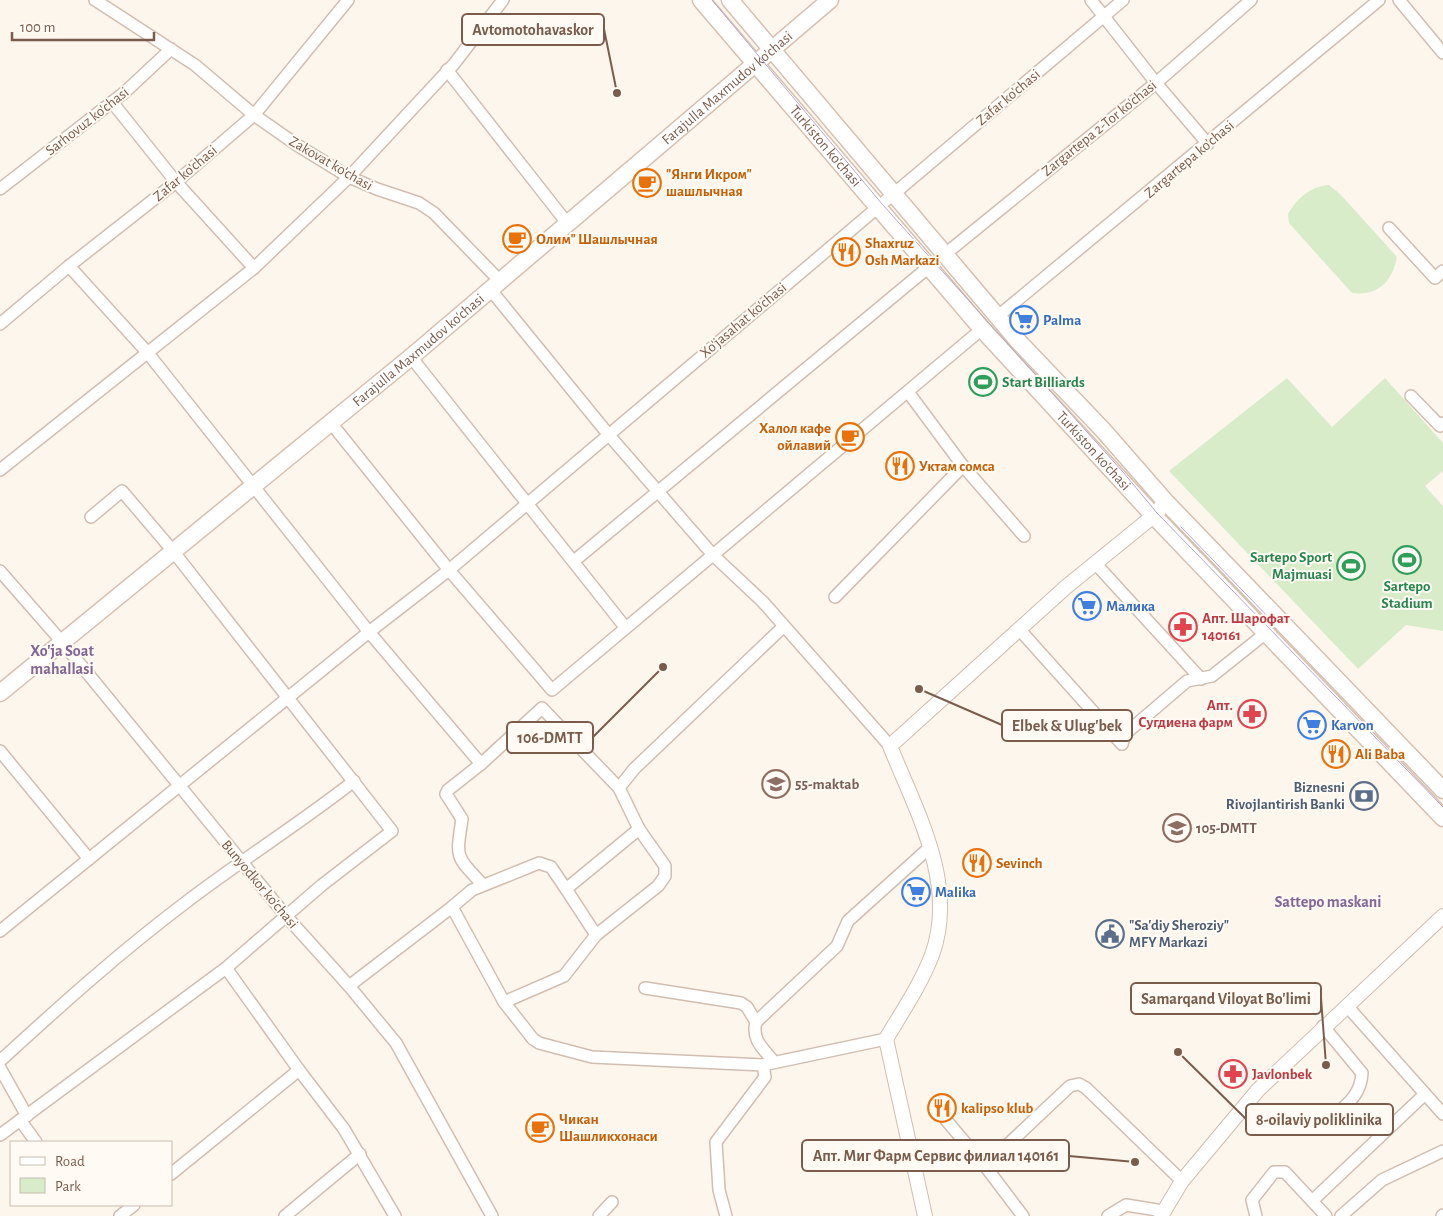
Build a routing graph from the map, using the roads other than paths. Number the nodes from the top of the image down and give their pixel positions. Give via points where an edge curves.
1 (95, 0) edge
2 (348, 0) edge
3 (503, 0) edge
4 (701, 0) edge
5 (730, 0) edge
6 (830, 0) edge
7 (1091, 0) edge
8 (1123, 0) edge
9 (1252, 0) edge
10 (1379, 0) edge
11 (1399, 0) edge
12 (1104, 16) junction
13 (171, 49) junction
14 (771, 49) junction
15 (1443, 53) edge
16 (754, 63) junction
17 (447, 70) junction
18 (1156, 83) junction
19 (112, 102) junction
20 (254, 115) junction
21 (1208, 144) junction
22 (349, 177) junction
23 (176, 182) junction
24 (0, 189) edge
25 (893, 195) junction
26 (878, 207) junction
27 (567, 223) junction
28 (1389, 228) dead end
29 (944, 255) junction
30 (69, 266) junction
31 (930, 266) junction
32 (254, 268) junction
33 (1443, 271) edge
34 (495, 285) junction
35 (997, 317) junction
36 (0, 324) edge
37 (982, 329) junction
38 (147, 352) junction
39 (411, 357) junction
40 (908, 392) junction
41 (1411, 396) dead end
42 (331, 423) junction
43 (1442, 426) edge
44 (608, 434) junction
45 (964, 466) junction
46 (0, 470) edge
47 (253, 486) junction
48 (660, 492) junction
49 (1165, 500) junction
50 (527, 504) junction
51 (1152, 516) junction
52 (91, 517) dead end
53 (1024, 536) dead end
54 (173, 551) junction
55 (713, 555) junction
56 (574, 561) junction
57 (1095, 563) junction
58 (449, 570) junction
59 (0, 571) edge
60 (834, 597) dead end
61 (625, 627) junction
62 (783, 627) junction
63 (1020, 629) junction
64 (369, 632) junction
65 (1266, 633) junction
66 (62, 642) junction
67 (1201, 679) junction
68 (0, 693) edge
69 (289, 698) junction
70 (890, 746) junction
71 (0, 751) edge
72 (481, 764) junction
73 (354, 781) junction
74 (180, 786) junction
75 (618, 788) junction
76 (1443, 790) edge
77 (1443, 818) edge
78 (639, 829) junction
79 (929, 848) junction
80 (89, 859) junction
81 (241, 862) junction
82 (483, 885) junction
83 (566, 889) junction
84 (452, 907) junction
85 (286, 916) junction
86 (1443, 916) edge
87 (2, 926) edge
88 (596, 935) junction
89 (226, 968) junction
90 (350, 986) junction
91 (645, 988) dead end
92 (504, 1002) junction
93 (1347, 1006) junction
94 (756, 1022) junction
95 (1323, 1026) junction
96 (886, 1040) junction
97 (0, 1061) edge
98 (769, 1063) junction
99 (0, 1068) edge
100 (299, 1070) junction
101 (1426, 1094) junction
102 (1443, 1114) edge
103 (1334, 1117) dead end
104 (23, 1118) junction
105 (946, 1120) dead end
106 (0, 1136) edge
107 (35, 1141) edge
108 (1443, 1151) edge
109 (360, 1154) junction
110 (985, 1166) junction
111 (172, 1173) edge
112 (1182, 1181) junction
113 (1312, 1201) junction
114 (612, 1202) dead end
115 (133, 1206) edge
116 (1162, 1214) edge
117 (120, 1216) edge
118 (285, 1216) edge
119 (395, 1216) edge
120 (492, 1216) edge
121 (599, 1216) edge
122 (726, 1216) edge
123 (925, 1216) edge
124 (1024, 1216) edge
125 (1108, 1216) edge
126 (1256, 1216) edge
127 (1326, 1216) edge
128 (1341, 1216) edge

1 - 13 street
2 - 20 street, Zafar ko'chasi
3 - 17 street
4 - 16 main road, Turkiston ko'chasi
5 - 14 main road, Turkiston ko'chasi
6 - 14 main road, Farajulla Maxmudov ko'chasi
7 - 12 street
8 - 12 street, Zafar ko'chasi
9 - 18 street, Zargartepa 2-Tor ko'chasi
10 - 21 street, Zargartepa ko'chasi
11 - 15 street
12 - 18 street
12 - 25 street, Zafar ko'chasi
13 - 19 street, Sarhovuz ko'chasi
13 - 20 street via 196,65
14 - 16 main road, Farajulla Maxmudov ko'chasi
14 - 25 main road, Turkiston ko'chasi
16 - 26 main road, Turkiston ko'chasi
16 - 27 main road, Farajulla Maxmudov ko'chasi
17 - 22 street
17 - 27 street
18 - 21 street
18 - 29 street, Zargartepa 2-Tor ko'chasi
19 - 23 street
19 - 24 street, Sarhovuz ko'chasi
20 - 22 street, Zakovat ko'chasi
20 - 23 street, Zafar ko'chasi
21 - 35 street, Zargartepa ko'chasi
22 - 32 street
22 - 34 street, Zakovat ko'chasi via 420,203 434,213
23 - 30 street, Zafar ko'chasi
23 - 32 street
25 - 26 street, Zafar ko'chasi
25 - 29 main road, Turkiston ko'chasi
26 - 31 main road, Turkiston ko'chasi
26 - 44 street, Xo'jasahat ko'chasi
27 - 34 main road, Farajulla Maxmudov ko'chasi
28 - 33 street via 1435,278
29 - 35 main road, Turkiston ko'chasi
30 - 36 street, Zafar ko'chasi
30 - 38 street
31 - 37 main road, Turkiston ko'chasi
31 - 48 street
32 - 38 street
34 - 39 main road, Farajulla Maxmudov ko'chasi
34 - 44 street
35 - 49 main road, Turkiston ko'chasi
37 - 40 street
37 - 51 main road, Turkiston ko'chasi
38 - 46 street
38 - 47 street
39 - 42 main road, Farajulla Maxmudov ko'chasi
39 - 50 street
40 - 45 street
40 - 55 street
41 - 43 street
42 - 47 main road, Farajulla Maxmudov ko'chasi
42 - 58 street
44 - 48 street
44 - 50 street, Xo'jasahat ko'chasi
45 - 53 street
45 - 60 street
47 - 54 main road, Farajulla Maxmudov ko'chasi
47 - 64 street
48 - 55 street
48 - 56 street
49 - 51 street
49 - 76 main road, Turkiston ko'chasi
50 - 56 street
50 - 58 street, Xo'jasahat ko'chasi
51 - 57 street
51 - 65 main road, Turkiston ko'chasi
52 - 54 street via 122,490
54 - 66 main road, Farajulla Maxmudov ko'chasi
54 - 69 street
55 - 61 street
55 - 62 street via 763,602
56 - 61 street
57 - 63 street
57 - 67 street
58 - 61 street via 552,690
58 - 64 street, Xo'jasahat ko'chasi
59 - 66 street, Bunyodkor ko'chasi
62 - 70 street
62 - 75 street
63 - 67 street via 1122,744 1126,734 1187,682
63 - 70 street
64 - 69 street, Xo'jasahat ko'chasi
64 - 72 street
65 - 67 street via 1212,676
65 - 77 main road, Turkiston ko'chasi
66 - 68 main road, Farajulla Maxmudov ko'chasi
66 - 74 street, Bunyodkor ko'chasi
69 - 73 street
69 - 74 street, Xo'jasahat ko'chasi
70 - 79 street
71 - 80 street
72 - 75 street via 542,708
72 - 82 street via 446,794 462,819 457,852
73 - 81 street
73 - 85 street via 392,831
74 - 80 street, Xo'jasahat ko'chasi
74 - 81 street, Bunyodkor ko'chasi
75 - 78 street
78 - 83 street
78 - 88 street via 665,866 665,876 658,886
79 - 94 street via 848,921 837,946
79 - 96 street via 939,883 939,932 931,956
80 - 87 street, Xo'jasahat ko'chasi
81 - 85 street, Bunyodkor ko'chasi
81 - 97 street via 92,977
82 - 83 street via 539,863 551,867
82 - 84 street
83 - 88 street
84 - 90 street
84 - 92 street
85 - 89 street
85 - 90 street, Bunyodkor ko'chasi
86 - 93 street
88 - 92 street via 564,976
89 - 100 street
89 - 104 street
90 - 120 street, Bunyodkor ko'chasi via 396,1043
91 - 94 street via 741,1002
92 - 98 street via 533,1039 592,1057
93 - 95 street
93 - 101 street
94 - 98 street via 753,1032
95 - 103 street via 1362,1073 1358,1091
95 - 112 street via 1258,1090
96 - 98 street
96 - 123 street
98 - 122 street via 765,1077 716,1142 719,1190
99 - 104 street
100 - 109 street
100 - 111 street
101 - 102 street
101 - 113 street
104 - 106 street
104 - 107 street
105 - 110 street
108 - 128 street via 1382,1180
109 - 118 street
109 - 119 street
110 - 112 street via 1070,1086 1079,1084
110 - 124 street
112 - 116 street
113 - 126 street via 1285,1172 1274,1172 1252,1200
113 - 127 street
114 - 121 street
115 - 117 street
116 - 125 street via 1126,1205

